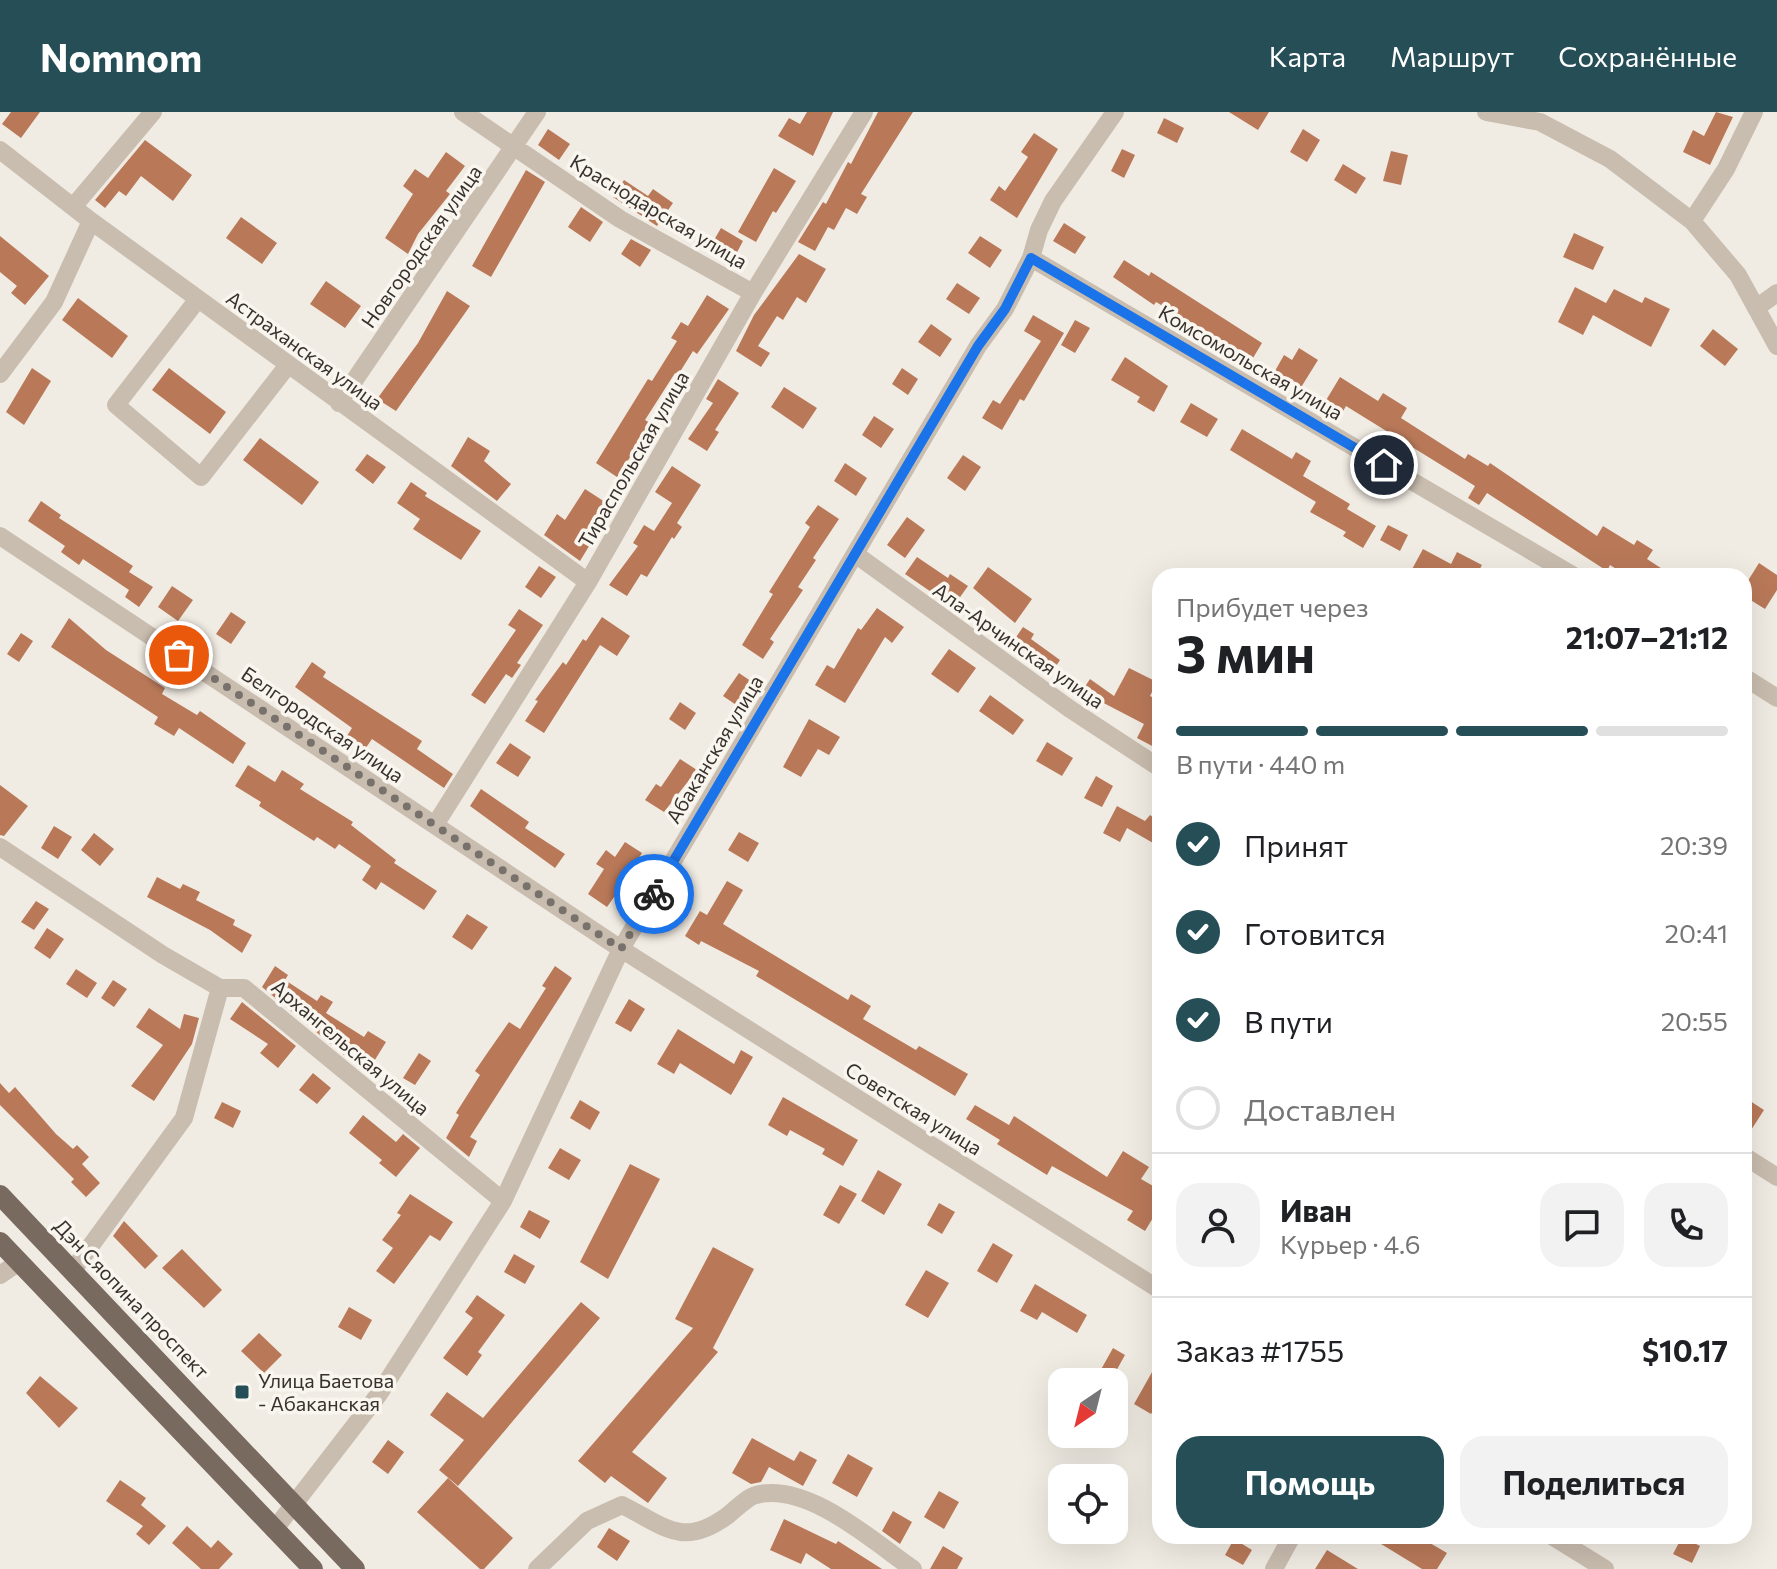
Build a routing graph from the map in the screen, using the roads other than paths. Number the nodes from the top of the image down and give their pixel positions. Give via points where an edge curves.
1 (153, 112) edge
2 (463, 112) edge
3 (537, 112) edge
4 (864, 112) edge
5 (1115, 112) edge
6 (1486, 112) edge
7 (1754, 112) edge
8 (1527, 116) edge
9 (516, 148) junction
10 (0, 150) edge
11 (73, 207) junction
12 (91, 221) junction
13 (1692, 221) junction
14 (1031, 258) junction
15 (753, 293) junction
16 (1777, 293) edge
17 (198, 299) junction
18 (1756, 308) junction
19 (1777, 346) edge
20 (3, 365) edge
21 (288, 365) junction
22 (339, 403) junction
23 (0, 536) edge
24 (855, 554) junction
25 (1560, 568) edge
26 (588, 582) junction
27 (1752, 682) edge
28 (1777, 698) edge
29 (1152, 763) edge
30 (435, 825) junction
31 (0, 847) edge
32 (621, 949) junction
33 (220, 988) junction
34 (1752, 1161) edge
35 (1777, 1177) edge
36 (0, 1195) edge
37 (503, 1201) junction
38 (0, 1242) edge
39 (19, 1262) junction
40 (73, 1270) junction
41 (0, 1275) edge
42 (1152, 1285) edge
43 (293, 1506) junction
44 (274, 1530) junction
45 (1288, 1544) edge
46 (1565, 1544) edge
47 (313, 1569) edge
48 (355, 1569) edge
49 (537, 1569) edge
50 (913, 1569) edge
51 (1274, 1569) edge
52 (1605, 1569) edge

1 - 11 street
2 - 9 street, Краснодарская улица
3 - 9 street, Новгородская улица
4 - 15 street, Тираспольская улица
5 - 14 street, Абаканская улица via 1053,201
6 - 8 street
7 - 13 street
8 - 13 street via 1610,159
9 - 15 street, Краснодарская улица via 620,219
9 - 22 street, Новгородская улица
10 - 11 street, Астраханская улица
11 - 12 street, Астраханская улица
12 - 17 street, Астраханская улица
12 - 20 street via 54,302
13 - 18 street via 1738,275
14 - 24 street, Абаканская улица
14 - 25 street, Комсомольская улица
15 - 26 street, Тираспольская улица
16 - 18 street
17 - 21 street, Астраханская улица
17 - 21 street via 116,405 201,477
18 - 19 street
21 - 22 street, Астраханская улица
22 - 26 street, Астраханская улица
23 - 30 street, Белгородская улица
24 - 29 street, Ала-Арчинская улица
24 - 32 street, Абаканская улица
26 - 30 street, Тираспольская улица
27 - 28 street
30 - 32 street, Белгородская улица
31 - 33 street, Архангельская улица
32 - 37 street, Абаканская улица
32 - 42 street, Советская улица
33 - 37 street, Архангельская улица via 244,988
33 - 40 street via 184,1118
34 - 35 street
36 - 40 main road, Дэн Сяопина проспект
37 - 43 street, Абаканская улица via 379,1394
38 - 39 main road
39 - 41 street
39 - 44 main road
40 - 43 main road, Дэн Сяопина проспект
43 - 44 street, Абаканская улица
43 - 48 main road, Дэн Сяопина проспект
44 - 47 main road
45 - 51 street
46 - 52 street
49 - 50 street via 587,1521 622,1505 682,1534 704,1532 756,1495 792,1496 826,1508

